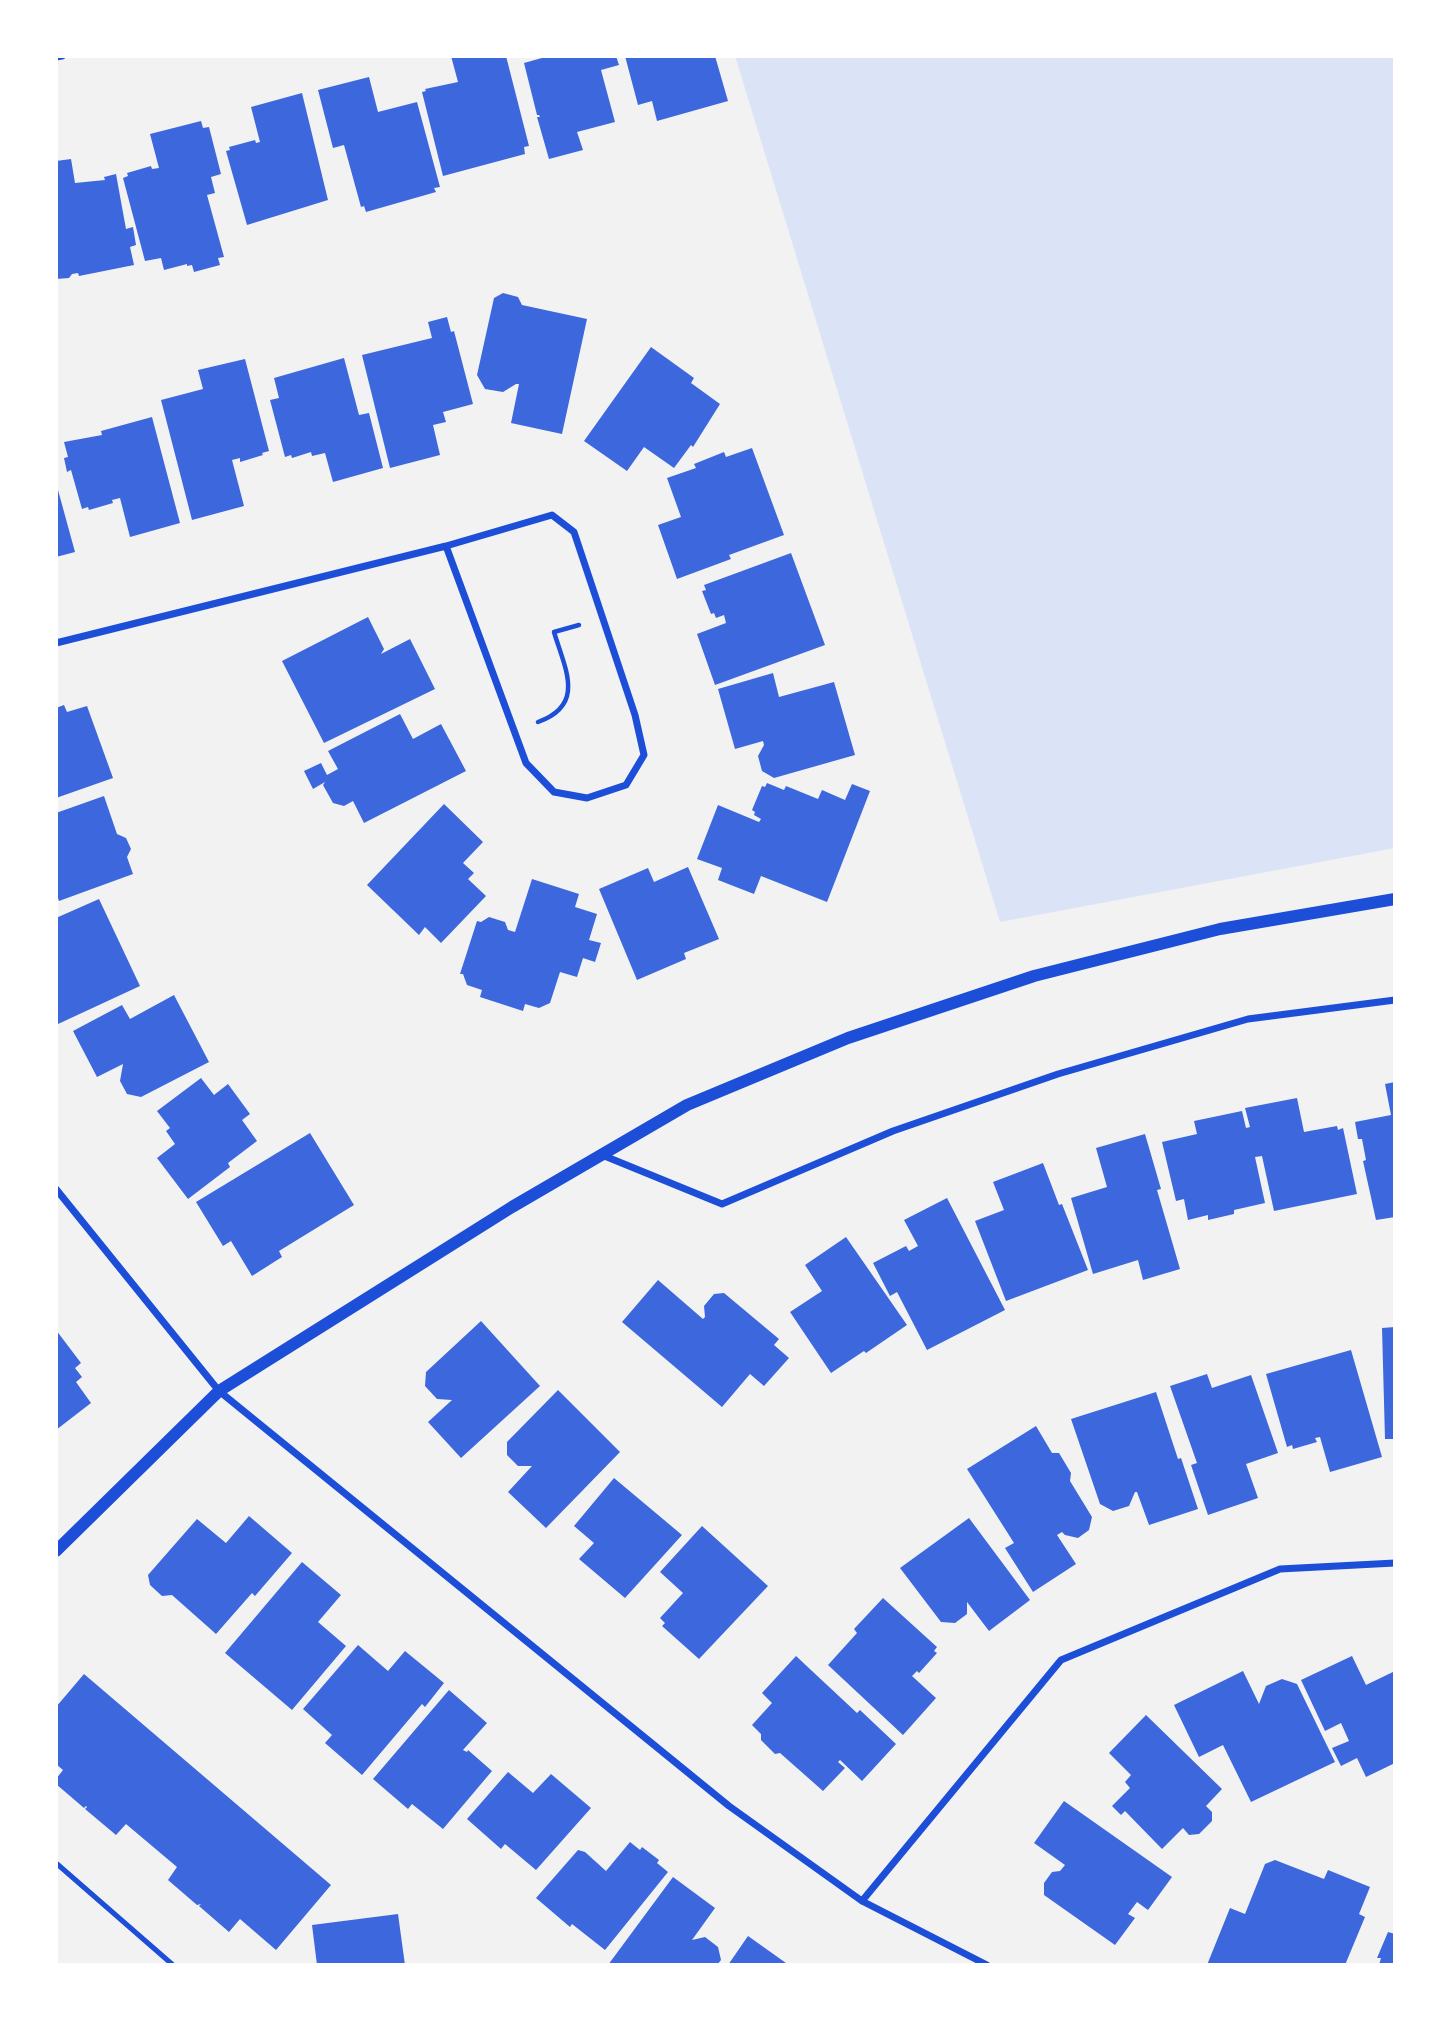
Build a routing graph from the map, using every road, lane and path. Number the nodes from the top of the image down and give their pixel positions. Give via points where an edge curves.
1 (62, 56) edge
2 (56, 57) edge
3 (446, 546) junction
4 (602, 618) junction
5 (56, 643) edge
6 (514, 731) junction
7 (1395, 899) edge
8 (1395, 1000) edge
9 (601, 1155) junction
10 (56, 1189) edge
11 (219, 1391) junction
12 (56, 1551) edge
13 (1395, 1563) edge
14 (56, 1863) edge
15 (862, 1901) junction
16 (173, 1965) edge
17 (987, 1965) edge

1 - 2 street
3 - 4 street via 552,515 574,532
3 - 5 street
3 - 6 street
4 - 6 path via 554,632 568,677 567,701 553,717
4 - 6 street via 644,755 626,785 587,798 554,792 526,763
7 - 9 street via 1220,929 1034,976 836,1044 687,1105
8 - 9 street via 1248,1019 1058,1074 894,1131 722,1204
9 - 11 street
10 - 11 street
11 - 12 street
11 - 15 street via 729,1806
13 - 15 street via 1280,1569 1061,1660
14 - 16 lane
15 - 17 street

